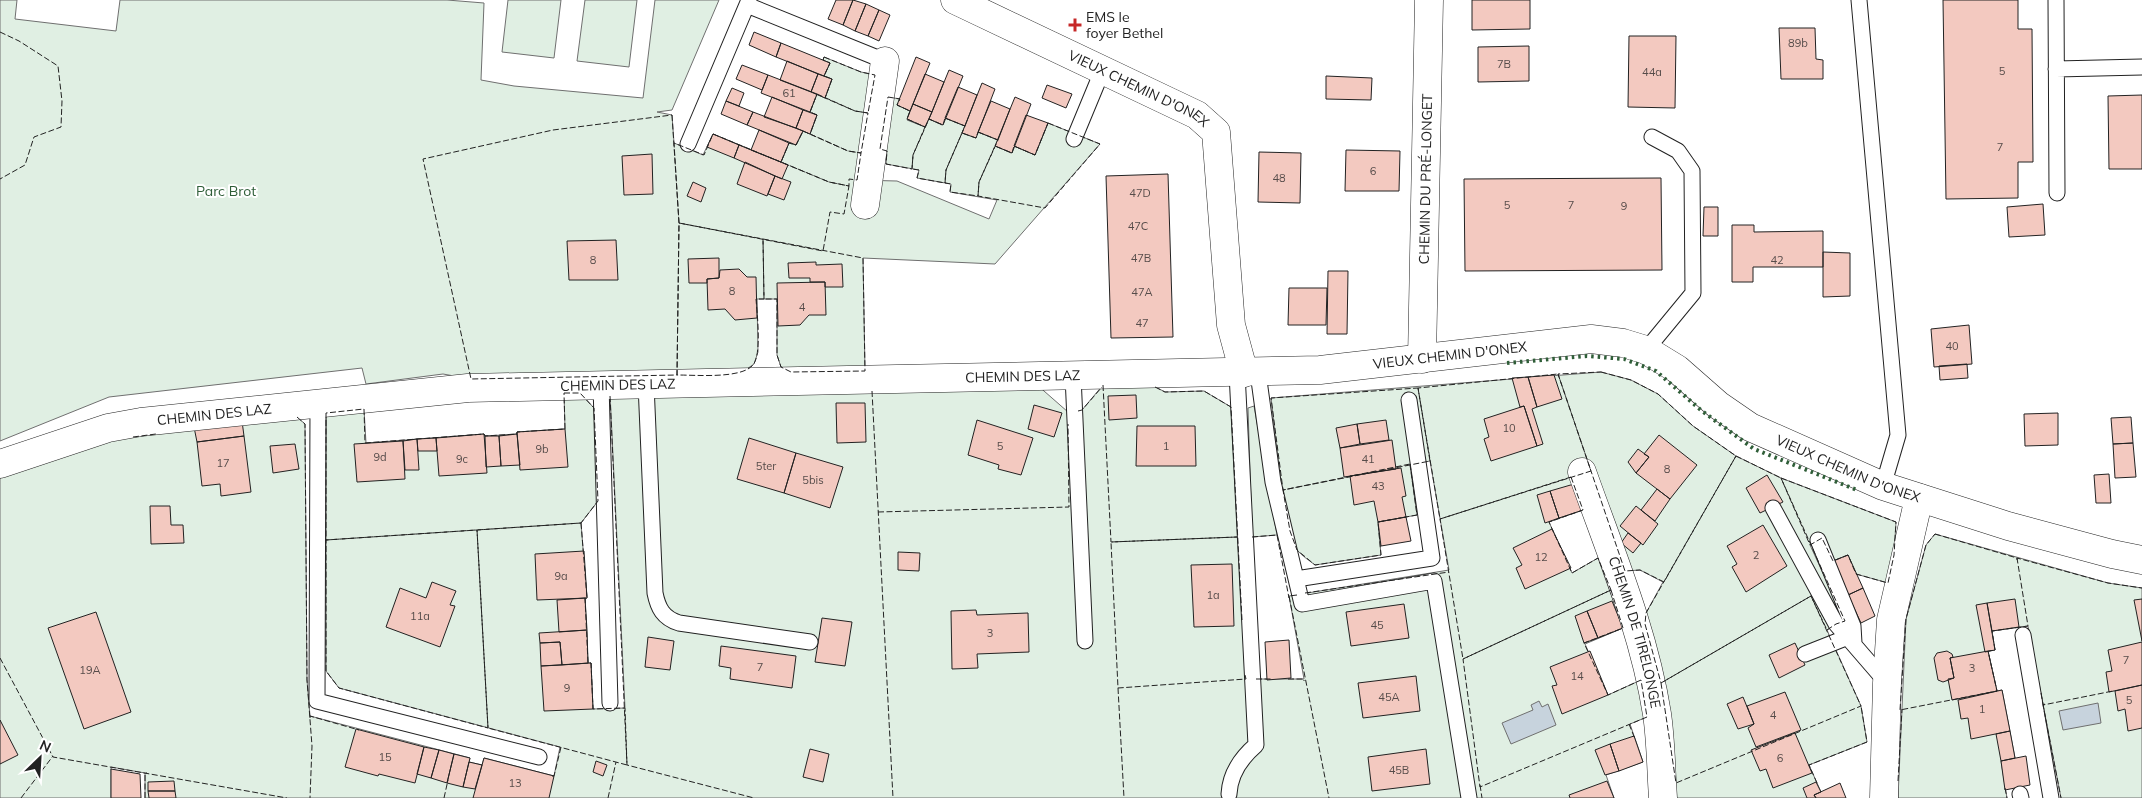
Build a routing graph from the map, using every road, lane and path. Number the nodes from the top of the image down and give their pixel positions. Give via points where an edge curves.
1 (955, 0) edge
2 (1429, 0) edge
3 (1859, 0) edge
4 (2056, 0) edge
5 (748, 2) edge
6 (885, 61) joint
7 (2142, 67) edge
8 (1103, 69) junction
9 (2056, 69) junction
10 (1652, 137) dead end
11 (1074, 139) dead end
12 (688, 144) dead end
13 (2057, 193) dead end
14 (865, 205) dead end
15 (1646, 350) junction
16 (1422, 359) junction
17 (1247, 373) junction
18 (1073, 376) junction
19 (646, 384) junction
20 (600, 385) junction
21 (1409, 400) dead end
22 (318, 404) junction
23 (0, 464) edge
24 (1582, 472) dead end
25 (1883, 486) junction
26 (1919, 498) junction
27 (1774, 508) dead end
28 (1818, 540) dead end
29 (2142, 560) edge
30 (1296, 579) junction
31 (2024, 635) dead end
32 (1851, 640) junction
33 (1085, 641) dead end
34 (810, 642) dead end
35 (1805, 654) dead end
36 (1886, 683) junction
37 (610, 703) dead end
38 (539, 757) dead end
39 (1229, 794) dead end
40 (1469, 798) edge
41 (1663, 798) edge
42 (1884, 798) edge
43 (2051, 798) edge

1 - 8 street, VIEUX CHEMIN D'ONEX
2 - 16 street, CHEMIN DU PRÉ-LONGET
3 - 25 lane via 1898,435
4 - 9 lane
5 - 6 lane
5 - 12 lane
6 - 14 street
7 - 9 lane
8 - 11 lane
8 - 17 street, VIEUX CHEMIN D'ONEX via 1198,115 1216,132 1231,325
9 - 13 lane
10 - 15 lane via 1678,152 1692,171 1693,293
15 - 16 street, VIEUX CHEMIN D'ONEX via 1591,339
15 - 25 street, VIEUX CHEMIN D'ONEX via 1677,369 1718,405 1750,427
16 - 17 street, VIEUX CHEMIN D'ONEX via 1320,370
17 - 18 street, CHEMIN DES LAZ
17 - 30 lane
17 - 39 lane via 1256,746 1238,765 1229,785
18 - 19 street, CHEMIN DES LAZ
18 - 33 lane
19 - 20 street, CHEMIN DES LAZ
19 - 34 lane via 658,606 670,620 679,623
20 - 22 street, CHEMIN DES LAZ via 468,388
20 - 37 lane
21 - 30 lane via 1432,558
22 - 23 street, CHEMIN DES LAZ via 108,428
22 - 38 lane via 317,701
24 - 41 street, CHEMIN DE TIRELONGE via 1625,592 1644,661 1657,714
25 - 26 street, VIEUX CHEMIN D'ONEX
26 - 29 street, VIEUX CHEMIN D'ONEX via 2091,549
26 - 36 street via 1891,620
27 - 32 lane via 1836,624
28 - 32 lane via 1853,626
30 - 40 lane via 1302,604 1434,581
31 - 43 lane
32 - 35 lane
32 - 36 lane
36 - 42 street

